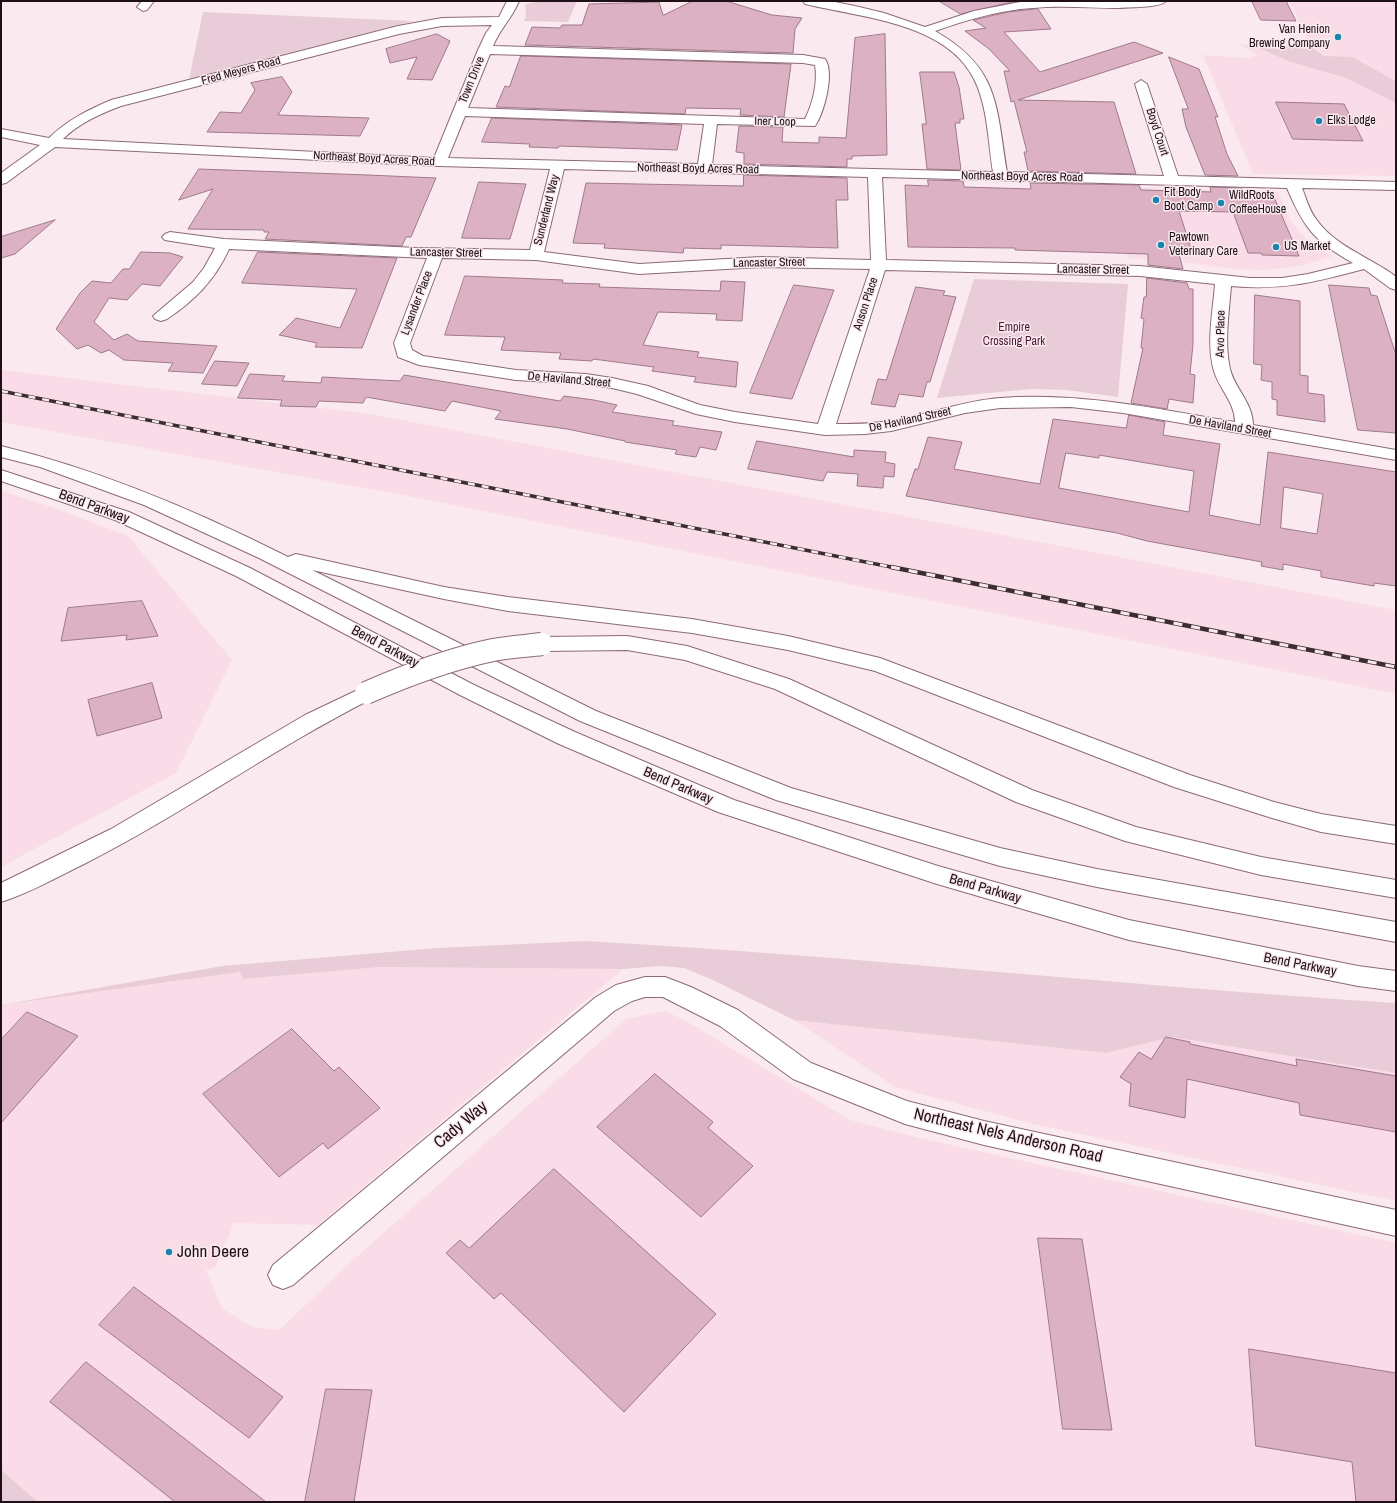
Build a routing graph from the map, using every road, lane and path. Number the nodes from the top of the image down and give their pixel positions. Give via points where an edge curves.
1 (513, 1) edge
2 (809, 1) edge
3 (1160, 1) edge
4 (503, 21) junction
5 (925, 31) junction
6 (484, 50) junction
7 (1141, 84) dead end
8 (460, 112) junction
9 (711, 121) junction
10 (1, 133) edge
11 (52, 143) junction
12 (439, 162) junction
13 (558, 165) junction
14 (704, 169) junction
15 (875, 173) junction
16 (1001, 176) junction
17 (1, 180) edge
18 (1172, 180) junction
19 (1292, 183) junction
20 (1396, 186) edge
21 (170, 237) dead end
22 (224, 244) junction
23 (436, 253) junction
24 (536, 255) junction
25 (1366, 264) junction
26 (879, 265) junction
27 (1223, 281) junction
28 (1396, 285) edge
29 (161, 316) dead end
30 (404, 353) joint
31 (1244, 429) junction
32 (825, 430) junction
33 (1, 451) edge
34 (1396, 455) edge
35 (1, 475) edge
36 (266, 554) junction
37 (1396, 835) edge
38 (1396, 889) edge
39 (1, 893) edge
40 (1396, 932) edge
41 (1396, 981) edge
42 (645, 987) joint
43 (1396, 1223) edge
44 (283, 1275) dead end

1 - 4 main road, Town Drive
2 - 5 main road via 866,12
3 - 5 main road via 1113,5 1035,4 1003,8 970,15
4 - 6 main road, Town Drive via 492,33
4 - 11 main road, Fred Meyers Road via 442,22 398,30 116,103 68,127
5 - 16 main road via 950,45 971,63 981,79
6 - 8 main road, Town Drive
6 - 9 main road, Iner Loop via 803,58 821,62 823,70 815,114 810,123
7 - 18 main road, Boyd Court
8 - 9 main road, Iner Loop
8 - 12 main road, Town Drive
9 - 14 main road
10 - 11 main road, Northeast Boyd Acres Road
11 - 12 main road, Northeast Boyd Acres Road
11 - 17 main road, Fred Meyers Road
12 - 13 main road, Northeast Boyd Acres Road
13 - 14 main road, Northeast Boyd Acres Road
13 - 24 main road, Sunderland Way
14 - 15 main road, Northeast Boyd Acres Road
15 - 16 main road, Northeast Boyd Acres Road
15 - 26 main road, Anson Place
16 - 18 main road, Northeast Boyd Acres Road
18 - 19 main road, Northeast Boyd Acres Road
19 - 20 main road, Northeast Boyd Acres Road
19 - 25 main road via 1308,220 1314,227 1327,239
21 - 22 main road, Lancaster Street
22 - 23 main road, Lancaster Street
22 - 29 main road via 203,282 188,298
23 - 24 main road, Lancaster Street
23 - 30 main road, Lysander Place via 402,343
24 - 26 main road, Lancaster Street via 639,269 761,262
25 - 27 main road, Lancaster Street via 1309,279 1282,283
25 - 28 main road via 1385,274
26 - 27 main road, Lancaster Street via 1140,271
26 - 32 main road, Anson Place
27 - 31 main road, Arvo Place via 1220,358 1222,371 1242,407
30 - 32 main road, De Haviland Street via 419,360 516,375 612,383 642,390 696,409
31 - 32 main road, De Haviland Street via 1086,404 1033,402 965,408 891,426
31 - 34 main road, De Haviland Street
33 - 36 main road, Bend Parkway via 46,462 151,501
35 - 41 main road, Bend Parkway via 122,516 243,572 467,690 567,738 726,806 937,875 1129,930 1358,976
36 - 37 main road via 444,593 508,604 692,626 788,643 880,665 1190,784 1314,821
36 - 40 main road, Bend Parkway via 588,716 784,794 1000,857 1097,878
38 - 39 main road, bridge via 1261,866 1133,835 1024,796 782,684 700,656 626,643 542,644 494,650 406,675 323,713 149,817 60,866
42 - 43 main road, Northeast Nels Anderson Road via 665,987 682,994 729,1018 802,1071 905,1112 984,1133
42 - 44 main road, Cady Way via 625,992 605,1004

